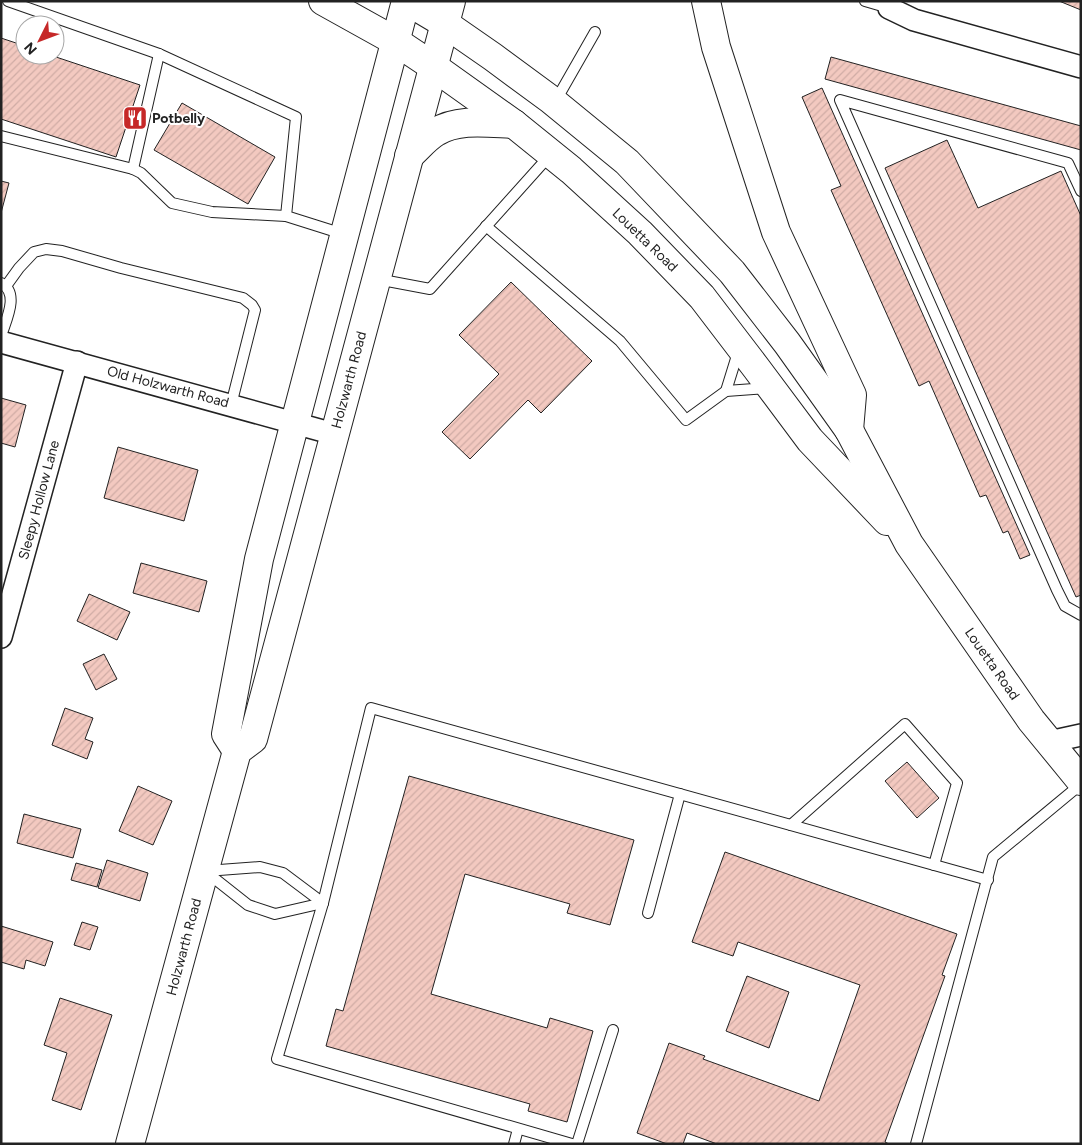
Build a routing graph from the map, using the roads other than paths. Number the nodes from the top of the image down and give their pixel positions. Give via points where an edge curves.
1 (8, 1) edge
2 (323, 1) edge
3 (406, 1) edge
4 (706, 1) edge
5 (865, 1) edge
6 (889, 5) edge
7 (447, 12) edge
8 (595, 32) dead end
9 (395, 41) junction
10 (159, 54) junction
11 (434, 67) junction
12 (1081, 67) edge
13 (554, 103) junction
14 (514, 124) junction
15 (1, 136) edge
16 (551, 154) junction
17 (409, 156) junction
18 (134, 169) junction
19 (1081, 191) edge
20 (286, 216) junction
21 (486, 226) junction
22 (344, 234) junction
23 (376, 279) junction
24 (4, 284) edge
25 (1, 336) edge
26 (1, 342) edge
27 (740, 346) junction
28 (77, 362) junction
29 (772, 388) junction
30 (726, 391) junction
31 (231, 405) junction
32 (294, 422) junction
33 (849, 430) junction
34 (334, 434) junction
35 (908, 544) junction
36 (1081, 615) edge
37 (1, 637) edge
38 (1081, 735) edge
39 (1049, 742) junction
40 (237, 751) junction
41 (1081, 783) edge
42 (680, 794) junction
43 (791, 825) junction
44 (934, 865) junction
45 (205, 871) junction
46 (988, 880) junction
47 (323, 902) junction
48 (648, 913) dead end
49 (613, 1030) dead end
50 (518, 1129) junction
51 (130, 1144) edge
52 (514, 1144) edge
53 (572, 1144) edge
54 (577, 1144) edge
55 (916, 1144) edge

1 - 10 lane
2 - 9 main road, Louetta Road
3 - 7 main road, Louetta Road
3 - 9 main road
4 - 33 main road via 716,47 776,232 852,395
5 - 6 lane
6 - 12 street via 914,20
7 - 11 main road, Holzwarth Road
7 - 13 main road, Louetta Road
8 - 13 lane
9 - 11 main road, Louetta Road
9 - 22 main road
10 - 18 lane
10 - 20 lane via 296,117
11 - 14 main road, Louetta Road
11 - 17 main road, Holzwarth Road
13 - 33 main road, Louetta Road via 627,162 732,272
14 - 16 main road, Louetta Road
14 - 17 main road via 450,126 436,132
15 - 18 lane
16 - 21 lane
16 - 27 main road, Louetta Road via 640,233 702,297
17 - 23 main road, Holzwarth Road
18 - 20 lane via 172,203 212,212
19 - 36 lane via 1068,163 840,100 1057,590 1065,606
20 - 22 lane
21 - 23 lane via 430,289
21 - 30 lane via 620,341 686,420
22 - 32 main road
23 - 34 main road, Holzwarth Road
24 - 25 lane via 11,294
24 - 31 lane via 34,252 46,250 243,298 255,310
26 - 28 street, Old Holzwarth Road
27 - 29 main road, Louetta Road
27 - 30 lane
28 - 31 street, Old Holzwarth Road
28 - 37 street, Sleepy Hollow Lane
29 - 30 lane
29 - 35 main road, Louetta Road via 810,440
31 - 32 street, Old Holzwarth Road
32 - 34 street, Old Holzwarth Road
32 - 40 main road via 259,559 226,734
33 - 35 main road, Louetta Road
34 - 40 main road, Holzwarth Road via 254,739
35 - 39 main road, Louetta Road
38 - 39 street
39 - 41 main road, Louetta Road
40 - 45 main road, Holzwarth Road
41 - 46 lane via 994,857
42 - 43 lane
42 - 47 lane via 371,708
42 - 48 lane
43 - 44 lane
43 - 44 lane via 905,724 957,784
44 - 46 lane
45 - 47 lane via 260,867 283,873
45 - 47 lane via 248,905 275,914
45 - 51 main road, Holzwarth Road
46 - 55 lane
47 - 50 lane via 277,1059
49 - 54 lane
50 - 52 lane
50 - 53 lane

